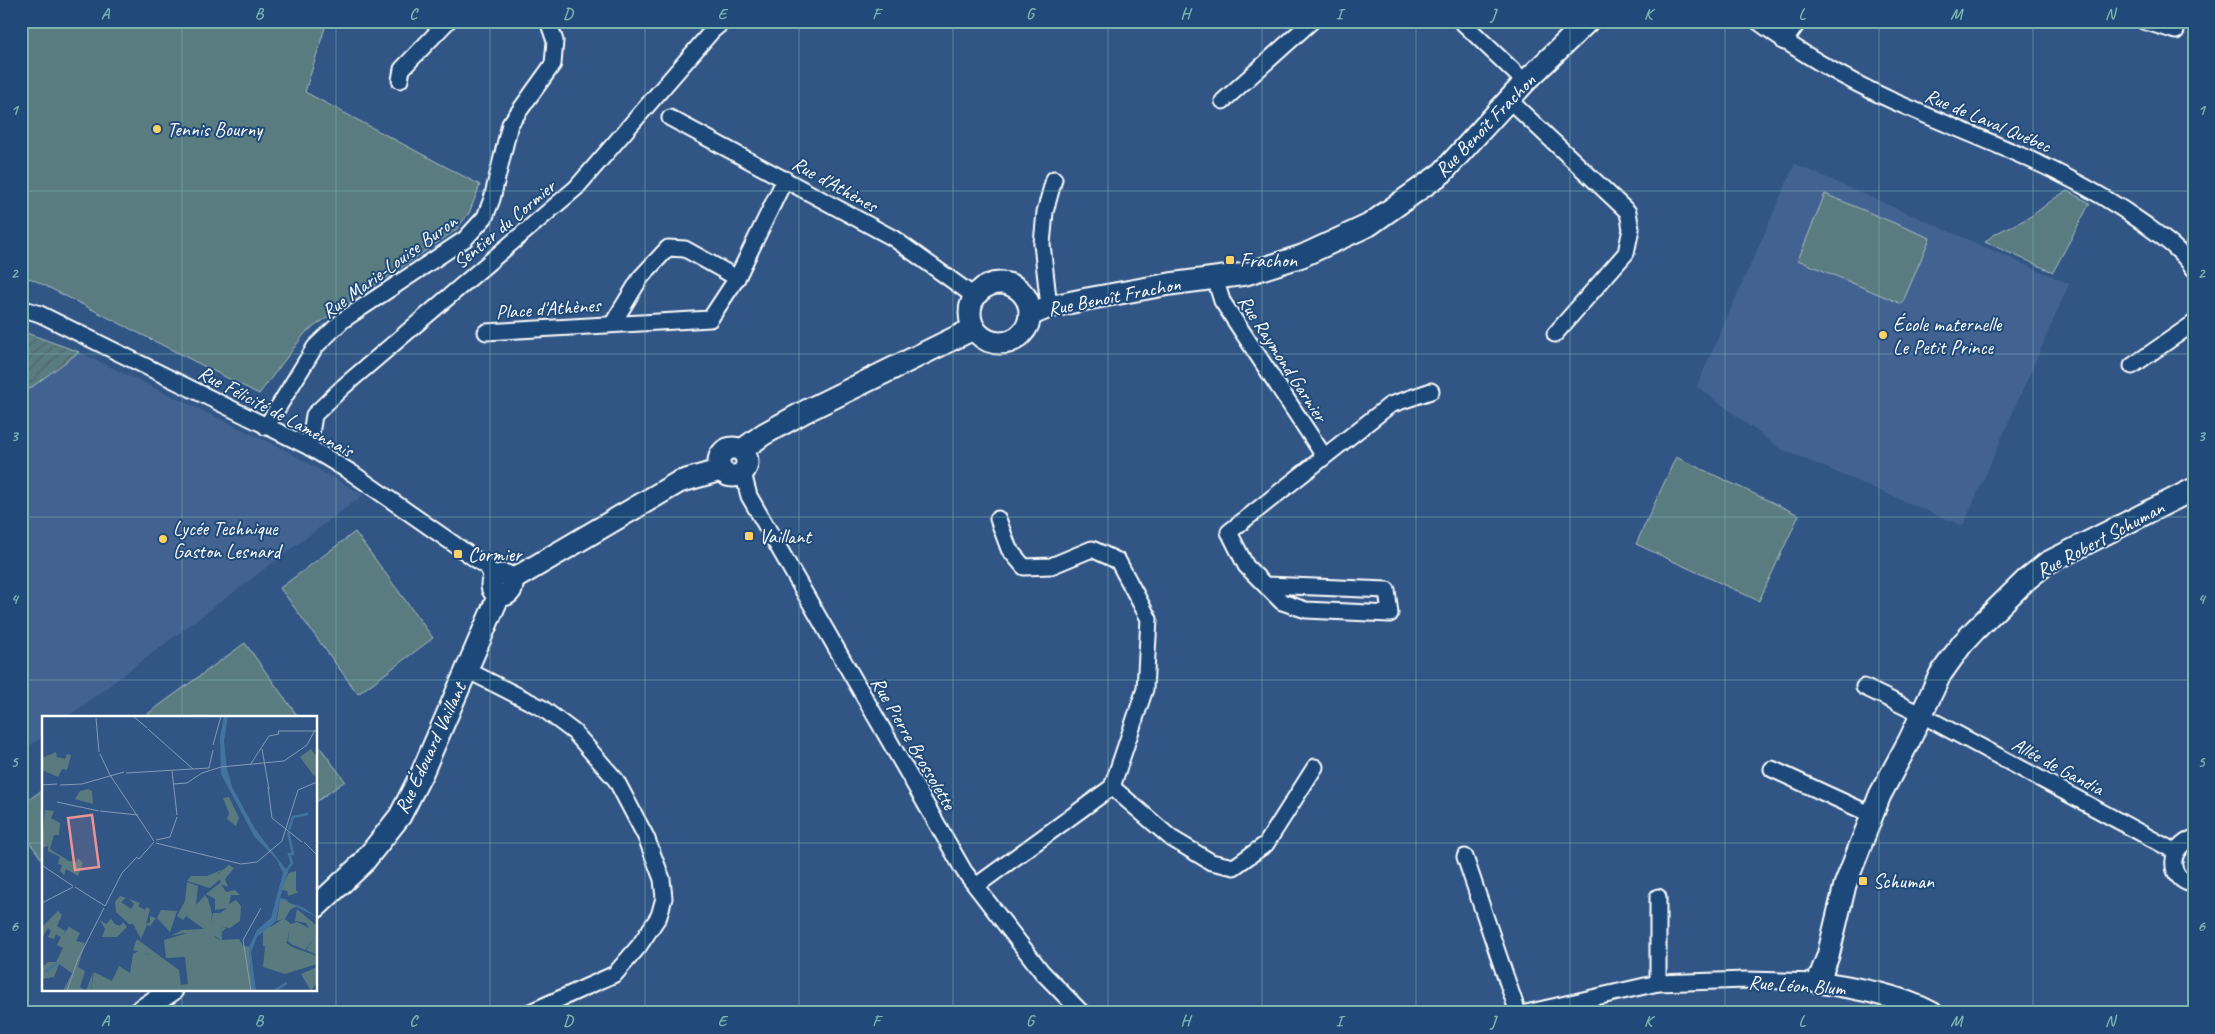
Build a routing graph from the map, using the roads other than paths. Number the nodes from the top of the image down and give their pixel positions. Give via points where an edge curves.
1 (448, 21) edge
2 (548, 21) edge
3 (724, 21) edge
4 (1312, 21) edge
5 (1461, 21) edge
6 (1588, 21) edge
7 (1757, 21) edge
8 (1799, 21) edge
9 (2143, 21) edge
10 (2176, 31) dead end
11 (1784, 42) junction
12 (400, 80) dead end
13 (1526, 82) junction
14 (1509, 100) junction
15 (1223, 101) dead end
16 (670, 118) dead end
17 (785, 179) junction
18 (1054, 180) dead end
19 (2192, 259) edge
20 (737, 278) junction
21 (1215, 278) junction
22 (974, 296) junction
23 (21, 308) edge
24 (1040, 311) junction
25 (613, 323) junction
26 (2194, 323) edge
27 (973, 329) junction
28 (486, 332) dead end
29 (1556, 334) dead end
30 (2132, 366) dead end
31 (1431, 391) dead end
32 (266, 426) junction
33 (309, 447) junction
34 (742, 450) junction
35 (1324, 456) junction
36 (721, 470) junction
37 (743, 473) junction
38 (2194, 489) edge
39 (998, 519) dead end
40 (501, 585) junction
41 (1267, 585) junction
42 (467, 670) junction
43 (1864, 687) dead end
44 (1922, 714) junction
45 (1315, 767) dead end
46 (1772, 769) dead end
47 (1112, 787) junction
48 (1872, 815) junction
49 (2194, 838) edge
50 (2176, 852) junction
51 (1465, 858) dead end
52 (2194, 885) edge
53 (976, 886) junction
54 (1658, 897) dead end
55 (318, 905) edge
56 (1818, 982) junction
57 (1658, 983) junction
58 (169, 992) edge
59 (138, 1013) edge
60 (528, 1013) edge
61 (1082, 1013) edge
62 (1518, 1013) edge
63 (1526, 1013) edge
64 (1932, 1013) edge

1 - 12 street via 402,69
2 - 32 street, Rue Marie-Louise Buron via 555,41 553,64 510,124 485,216 465,239 343,320 314,347
3 - 33 street, Sentier du Cormier via 576,188 314,415
4 - 15 street
5 - 13 street
6 - 13 street, Rue Benoît Frachon
7 - 11 street, Rue de Laval Québec
8 - 11 street
9 - 10 street
11 - 19 street, Rue de Laval Québec via 1862,87 2011,149 2081,183
13 - 14 street, Rue Benoît Frachon
14 - 21 street, Rue Benoît Frachon via 1442,173 1370,224 1302,256 1246,274
14 - 29 street via 1628,212 1631,230 1626,253
16 - 17 street, Rue d'Athènes
17 - 20 street, Place d'Athènes
17 - 22 street, Rue d'Athènes via 893,238
18 - 24 street via 1044,212
20 - 25 street, Place d'Athènes via 710,319
20 - 25 street, Place d'Athènes via 685,250 668,248 641,277
21 - 24 street, Rue Benoît Frachon
21 - 35 street, Rue Raymond Garnier via 1222,301
22 - 24 street, Rue Benoît Frachon via 982,288 1000,282 1011,285 1024,295 1029,305
22 - 27 street via 970,306
23 - 32 street, Rue Félicité de Lamennais via 57,322
24 - 27 street, Rue Benoît Frachon via 1024,333 1005,344 985,340
25 - 28 street, Place d'Athènes
26 - 30 street
27 - 34 street via 806,411
31 - 35 street, Rue Raymond Garnier via 1390,405
32 - 33 street, Rue Félicité de Lamennais
33 - 40 street, Rue Félicité de Lamennais via 487,567
34 - 36 street via 732,448 723,451 719,460
34 - 37 street via 748,463
35 - 41 street, Rue Raymond Garnier via 1229,532 1246,566
36 - 37 street via 729,476
36 - 40 street via 679,482
37 - 53 street, Rue Pierre Brossolette via 749,496
38 - 44 street, Rue Robert Schuman via 2047,563 2026,580 1962,644 1940,674
39 - 47 street via 1009,549 1024,567 1052,566 1092,549 1118,560 1149,619 1145,689
40 - 42 street, Rue Édouard Vaillant
41 - 41 street, Rue Raymond Garnier via 1282,602 1306,610 1390,614 1387,590
42 - 55 street, Rue Édouard Vaillant via 400,816 362,864
42 - 60 street via 542,708 574,732 616,780 646,837 662,880 664,898 659,916 615,974
43 - 44 street
44 - 48 street, Rue Robert Schuman
44 - 50 street, Allée de Gandia
45 - 47 street via 1266,844 1234,868 1211,862 1171,838
46 - 48 street
47 - 53 street
48 - 56 street, Rue Robert Schuman via 1846,885
49 - 50 street via 2180,845
50 - 52 street via 2177,874
51 - 62 street
53 - 61 street, Rue Pierre Brossolette via 1042,972
54 - 57 street
56 - 57 street, Rue Léon Blum
56 - 64 street, Rue Léon Blum via 1869,992 1916,1005
57 - 63 street, Rue Léon Blum
58 - 59 street

